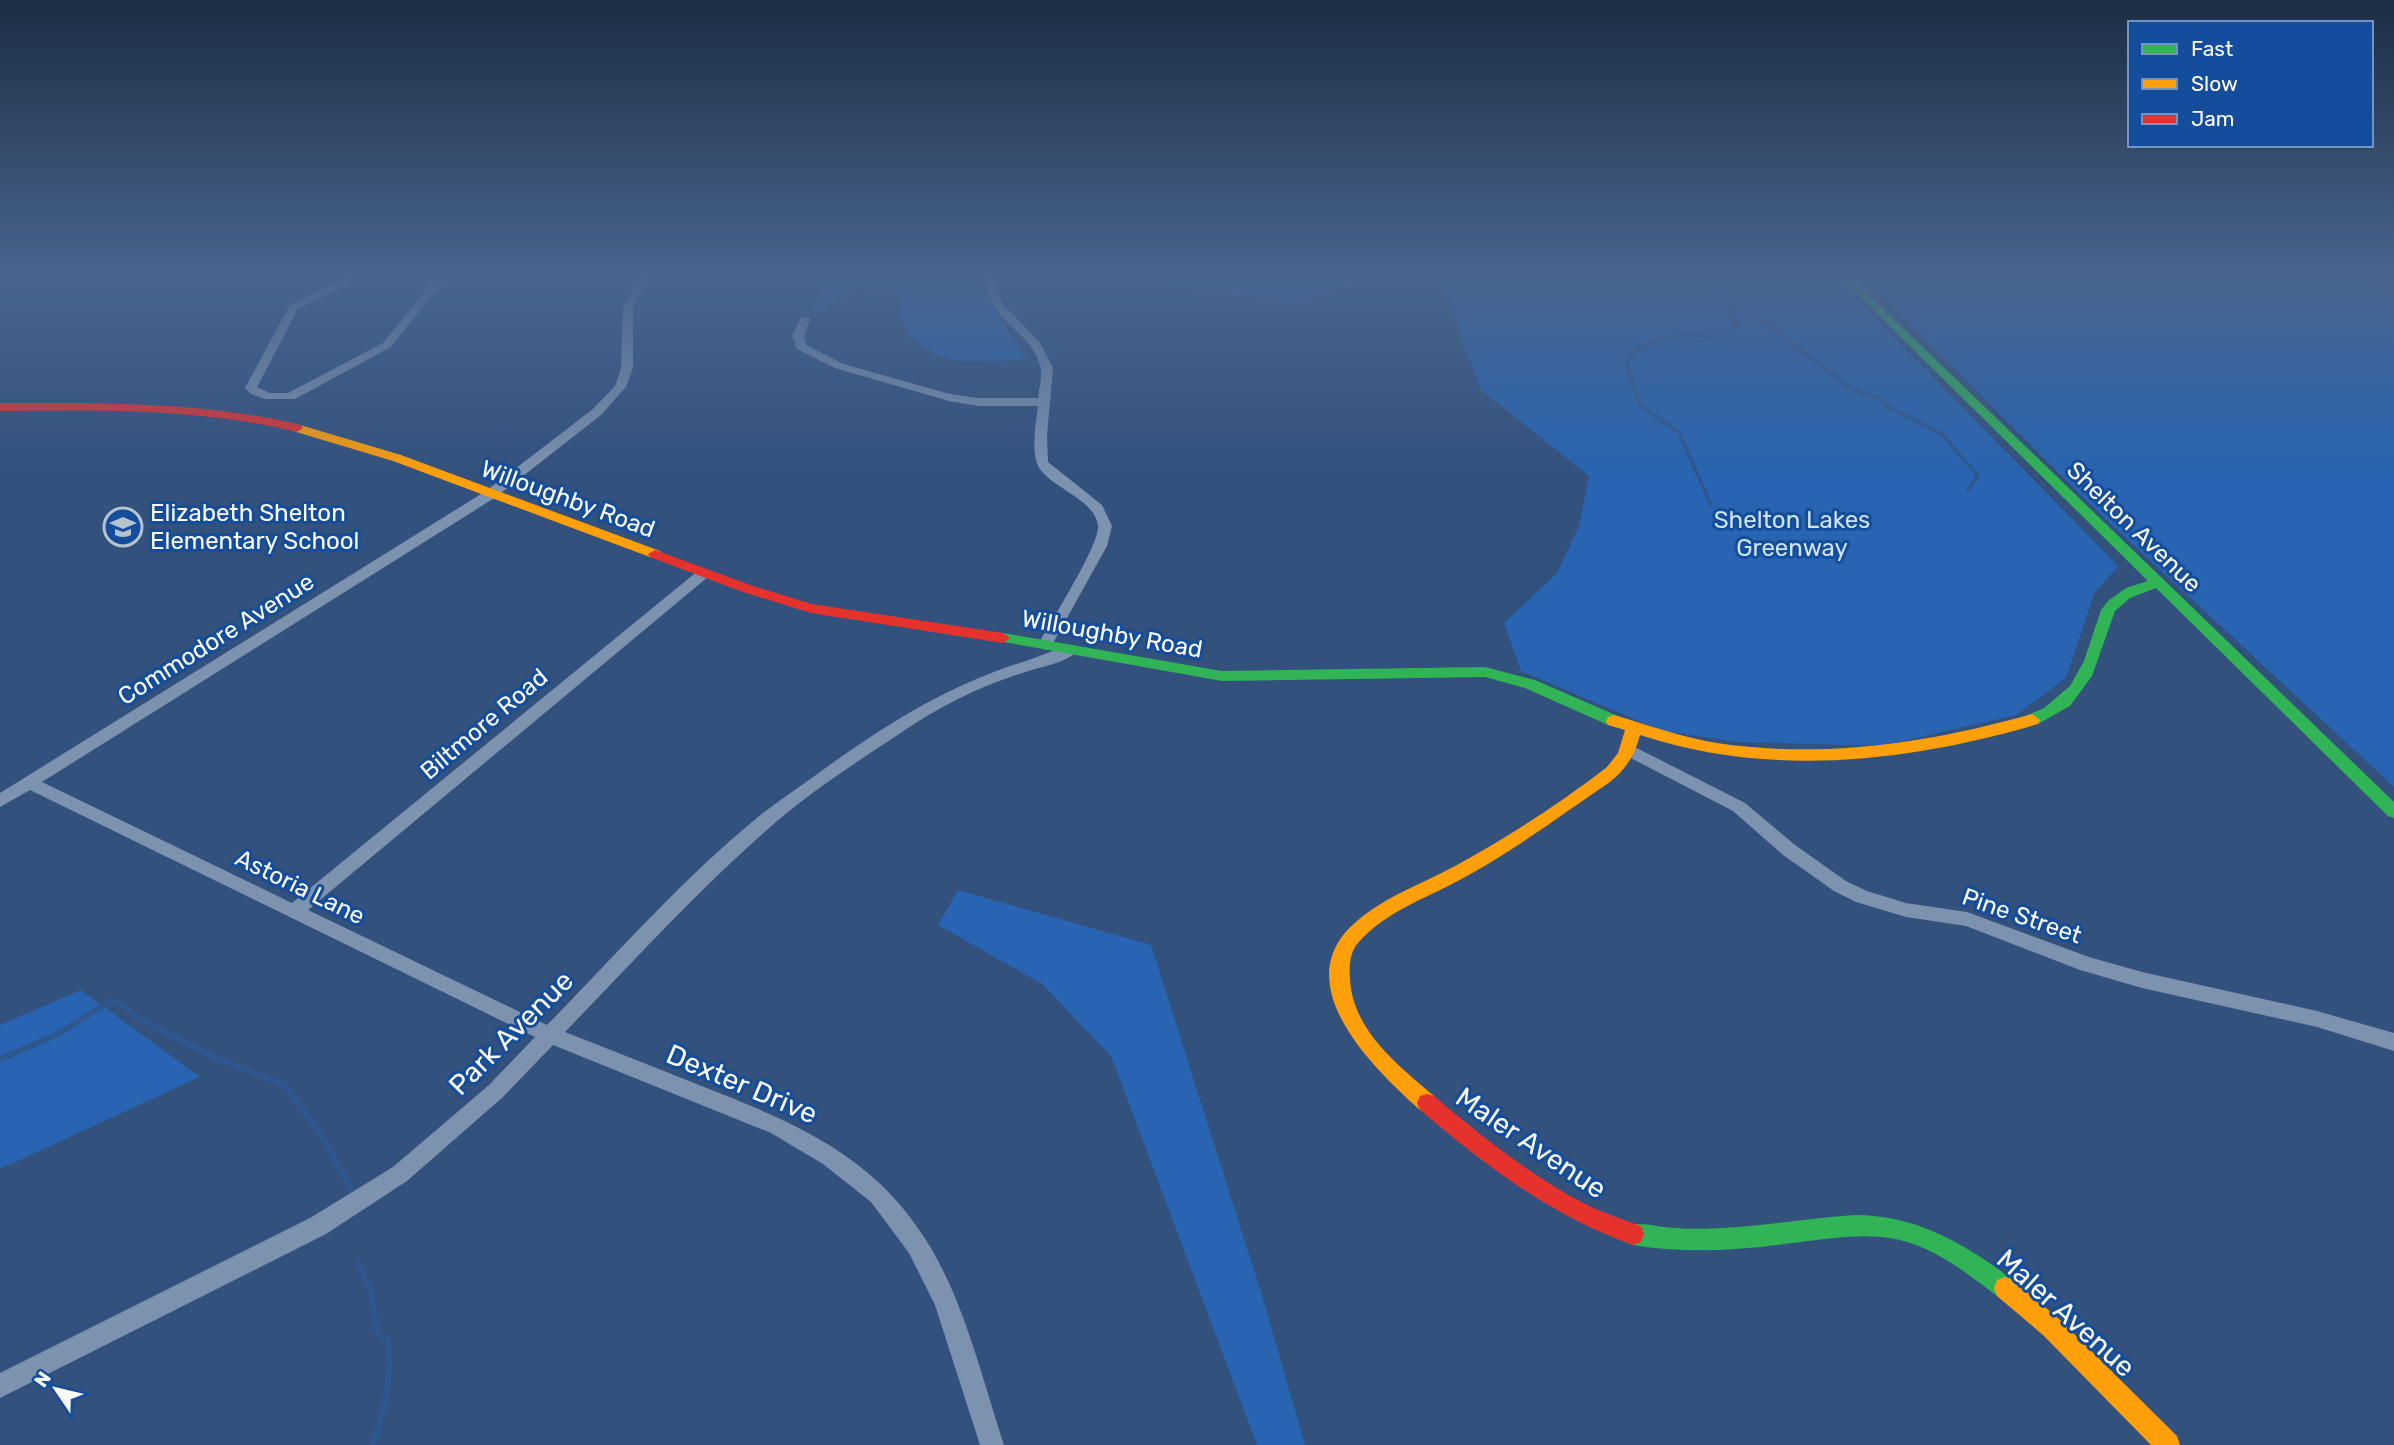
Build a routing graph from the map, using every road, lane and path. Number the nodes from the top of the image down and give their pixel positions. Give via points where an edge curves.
1 (275, 342) edge
2 (389, 342) edge
3 (627, 342) edge
4 (800, 342) edge
5 (1034, 342) edge
6 (1912, 342) edge
7 (1044, 402) junction
8 (0, 407) edge
9 (491, 494) junction
10 (704, 573) junction
11 (2160, 583) junction
12 (1038, 644) junction
13 (1071, 650) junction
14 (1022, 666) junction
15 (1633, 729) junction
16 (1629, 750) junction
17 (29, 783) junction
18 (0, 801) edge
19 (2394, 812) edge
20 (295, 911) junction
21 (550, 1034) junction
22 (2394, 1042) edge
23 (0, 1387) edge
24 (992, 1445) edge
25 (2167, 1445) edge

1 - 2 street via 251,388 272,398 290,396
3 - 9 street, Commodore Avenue via 621,387 597,412
4 - 7 street via 839,366 948,397
5 - 7 street via 1046,368
6 - 11 street, Shelton Avenue
7 - 12 street via 1042,462 1097,509 1105,526 1100,546
8 - 9 street, Willoughby Road via 169,407 241,413 397,458
9 - 10 street, Willoughby Road
9 - 17 street, Commodore Avenue
10 - 12 street, Willoughby Road via 829,612
10 - 20 street, Biltmore Road
11 - 15 street, Willoughby Road via 2139,587 2113,602 2090,670 2078,689 2062,705 2030,721 1940,743 1843,755 1718,748
11 - 19 street, Shelton Avenue
12 - 13 street, Willoughby Road
12 - 14 street
13 - 14 street, Park Avenue
13 - 15 street, Willoughby Road via 1222,676 1485,672 1545,687
14 - 21 street, Park Avenue via 932,705 764,822 692,888
15 - 16 street
16 - 22 street, Pine Street via 1739,807 1789,850 1862,898 1967,919 2142,980 2317,1019
16 - 25 street, Maler Avenue via 1624,761 1566,804 1356,933 1343,952 1339,978 1346,1010 1364,1039 1471,1141 1609,1226 1662,1238 1712,1240 1877,1226 1931,1240 1981,1270 2028,1308
17 - 18 street, Commodore Avenue
17 - 20 street, Astoria Lane
20 - 21 street, Astoria Lane
21 - 23 street, Park Avenue via 461,1124 368,1195 254,1260
21 - 24 street, Dexter Drive via 778,1126 830,1157 879,1195 917,1245 945,1302

